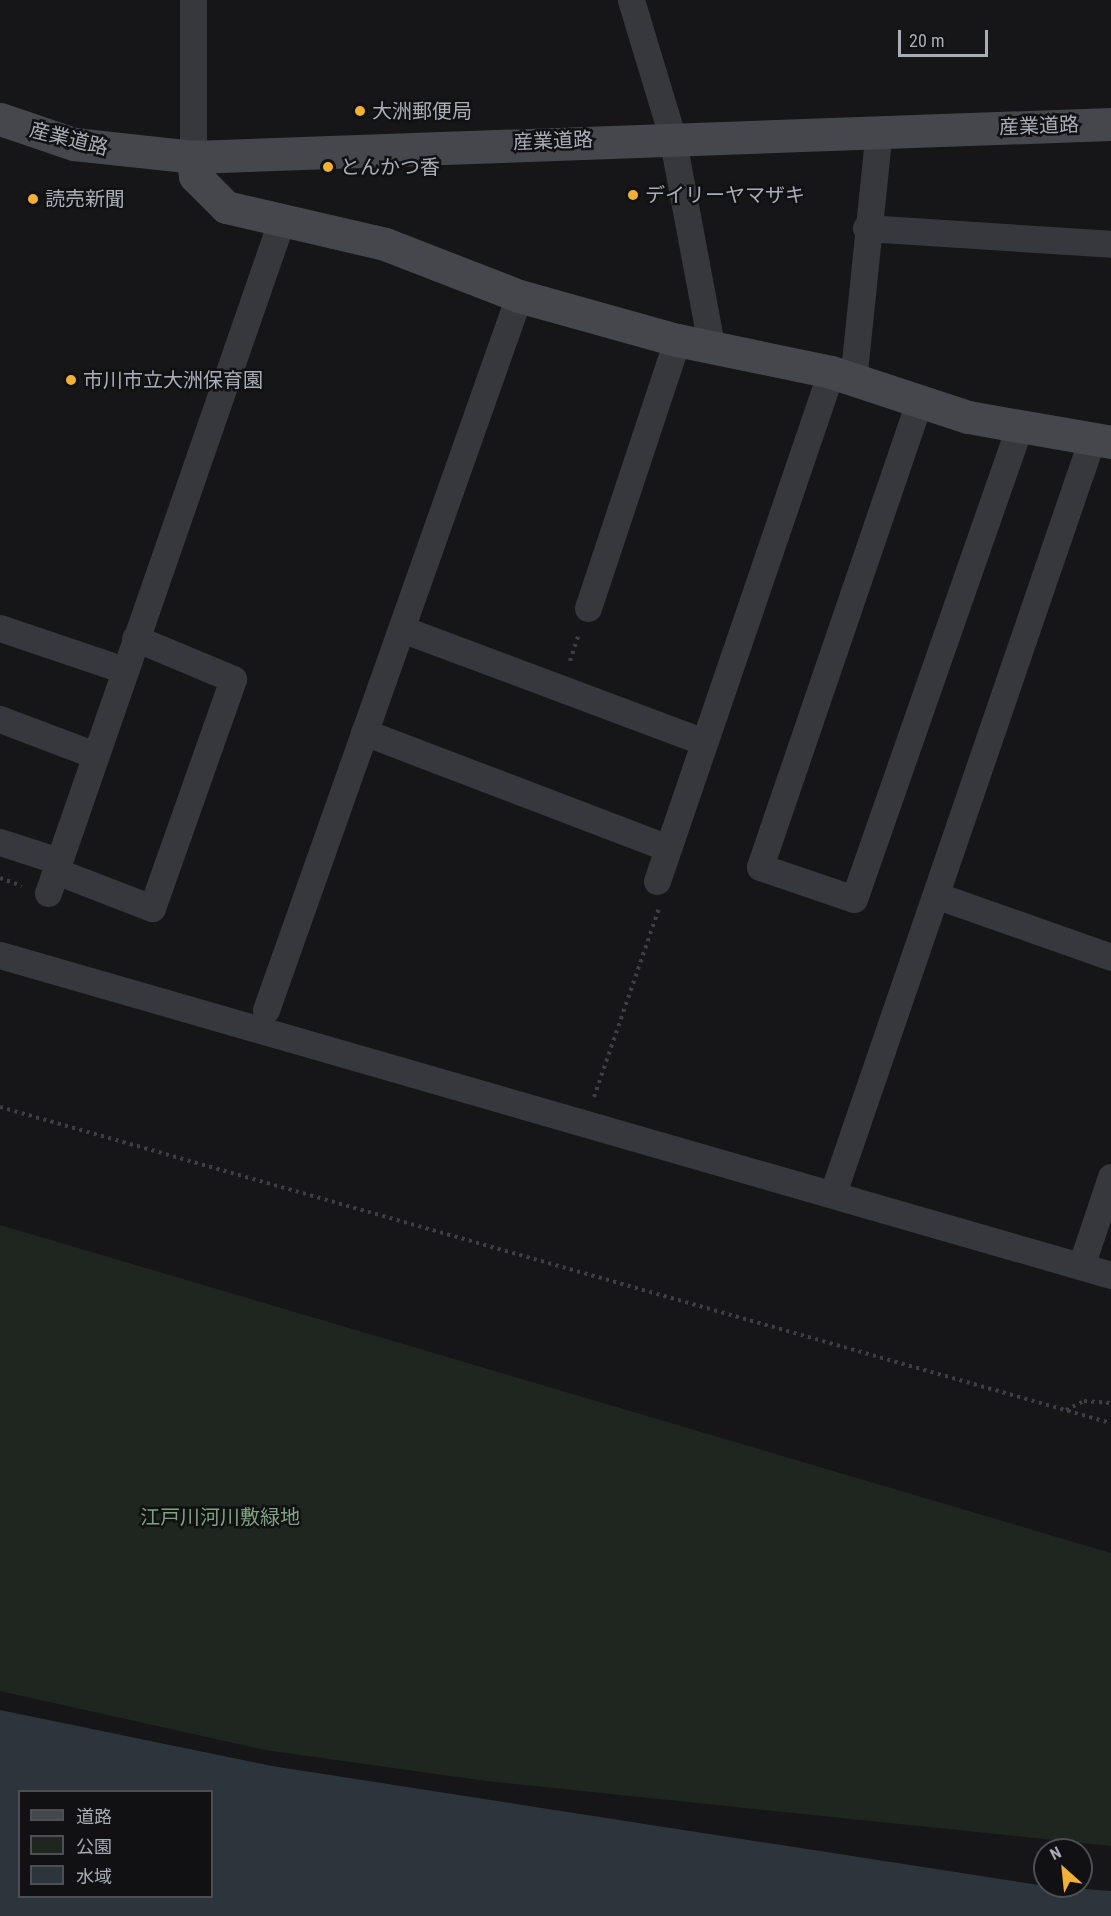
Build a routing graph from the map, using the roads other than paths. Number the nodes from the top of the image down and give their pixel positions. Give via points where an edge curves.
1 (193, 0) edge
2 (632, 2) edge
3 (0, 119) edge
4 (1111, 124) edge
5 (879, 131) junction
6 (672, 136) junction
7 (193, 157) junction
8 (282, 219) junction
9 (866, 228) junction
10 (1111, 244) edge
11 (519, 296) junction
12 (677, 340) junction
13 (711, 344) junction
14 (842, 376) junction
15 (919, 402) junction
16 (1019, 428) junction
17 (1101, 441) edge
18 (588, 608) road end
19 (0, 628) edge
20 (402, 629) junction
21 (135, 638) junction
22 (124, 670) junction
23 (0, 720) edge
24 (364, 732) junction
25 (702, 741) junction
26 (95, 755) junction
27 (0, 842) edge
28 (668, 848) junction
29 (54, 875) junction
30 (657, 881) road end
31 (938, 897) junction
32 (0, 955) edge
33 (1111, 957) edge
34 (266, 1010) dead end
35 (1111, 1177) edge
36 (832, 1193) junction
37 (1081, 1266) junction
38 (1111, 1275) edge

1 - 7 street
2 - 6 street
3 - 7 main road, 産業道路 via 74,144
4 - 5 main road, 産業道路
5 - 6 main road, 産業道路
5 - 9 street
6 - 7 main road, 産業道路
6 - 13 street
7 - 8 main road via 195,176 226,207
8 - 11 main road via 385,244
8 - 21 street
9 - 10 street
9 - 14 street
11 - 12 main road
11 - 20 street
12 - 13 main road
12 - 18 street
13 - 14 main road
14 - 15 main road
14 - 25 street
15 - 16 main road
15 - 16 street via 760,867 854,899
16 - 17 main road
17 - 31 street
19 - 22 street
20 - 24 street
20 - 25 street
21 - 22 street
21 - 29 street via 233,679 152,908
22 - 26 street
23 - 26 street
24 - 28 street
24 - 34 street
25 - 28 street
26 - 29 street
27 - 29 street
28 - 30 street
31 - 33 street
31 - 36 street
32 - 36 street
35 - 37 street
36 - 37 street
37 - 38 street

